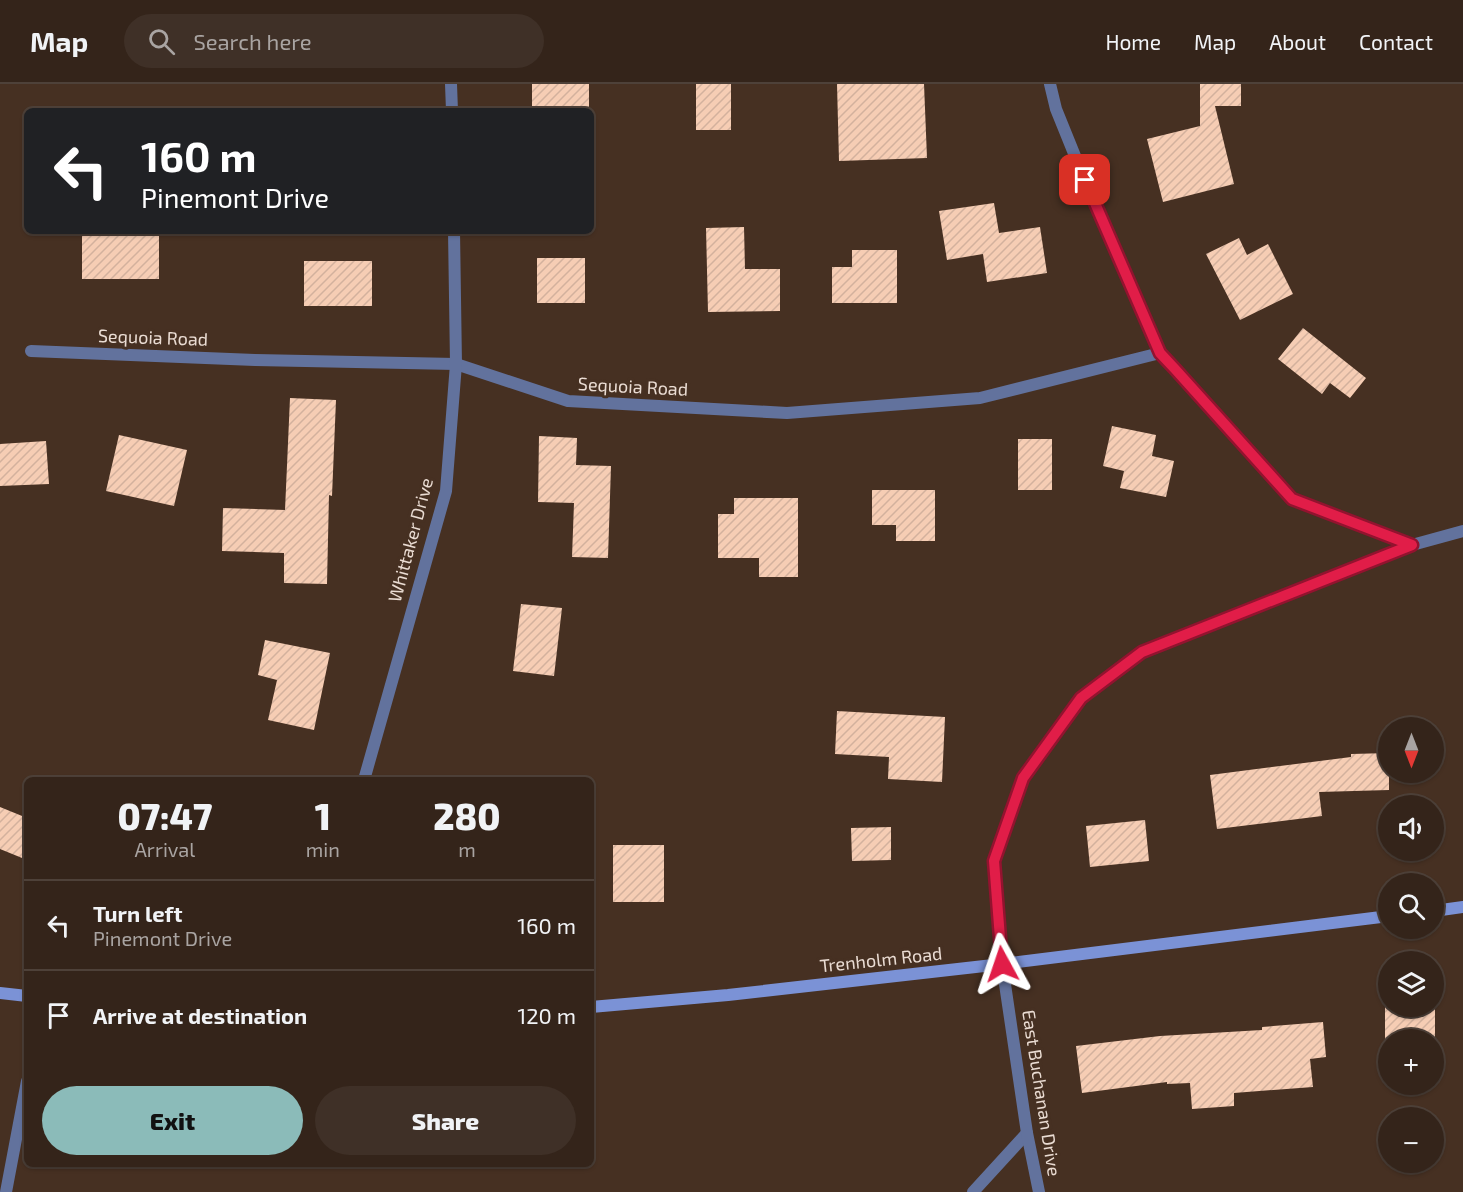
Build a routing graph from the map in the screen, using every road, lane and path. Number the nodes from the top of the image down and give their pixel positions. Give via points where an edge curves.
1 (452, 84) edge
2 (1050, 84) edge
3 (452, 108) edge
4 (454, 234) edge
5 (31, 351) dead end
6 (1160, 353) junction
7 (456, 364) junction
8 (1463, 531) edge
9 (1412, 545) junction
10 (365, 777) edge
11 (1463, 907) edge
12 (1444, 909) edge
13 (1378, 917) edge
14 (1002, 964) junction
15 (0, 993) edge
16 (24, 996) edge
17 (594, 1007) edge
18 (24, 1097) edge
19 (1027, 1133) junction
20 (6, 1192) edge
21 (973, 1192) edge
22 (1039, 1192) edge

1 - 3 street
2 - 6 street via 1056,109 1092,198
4 - 7 street, Whittaker Drive
5 - 7 street, Sequoia Road
6 - 7 street, Sequoia Road via 980,398 787,413 568,402
6 - 9 street via 1292,499
7 - 10 street, Whittaker Drive via 446,490
8 - 9 street, East Buchanan Drive
9 - 14 street, East Buchanan Drive via 1142,652 1081,698 1023,778 994,861
11 - 12 main road
13 - 14 main road, Trenholm Road
14 - 17 main road, Trenholm Road
14 - 19 street, East Buchanan Drive
15 - 16 main road
18 - 20 street
19 - 21 street
19 - 22 street, East Buchanan Drive

